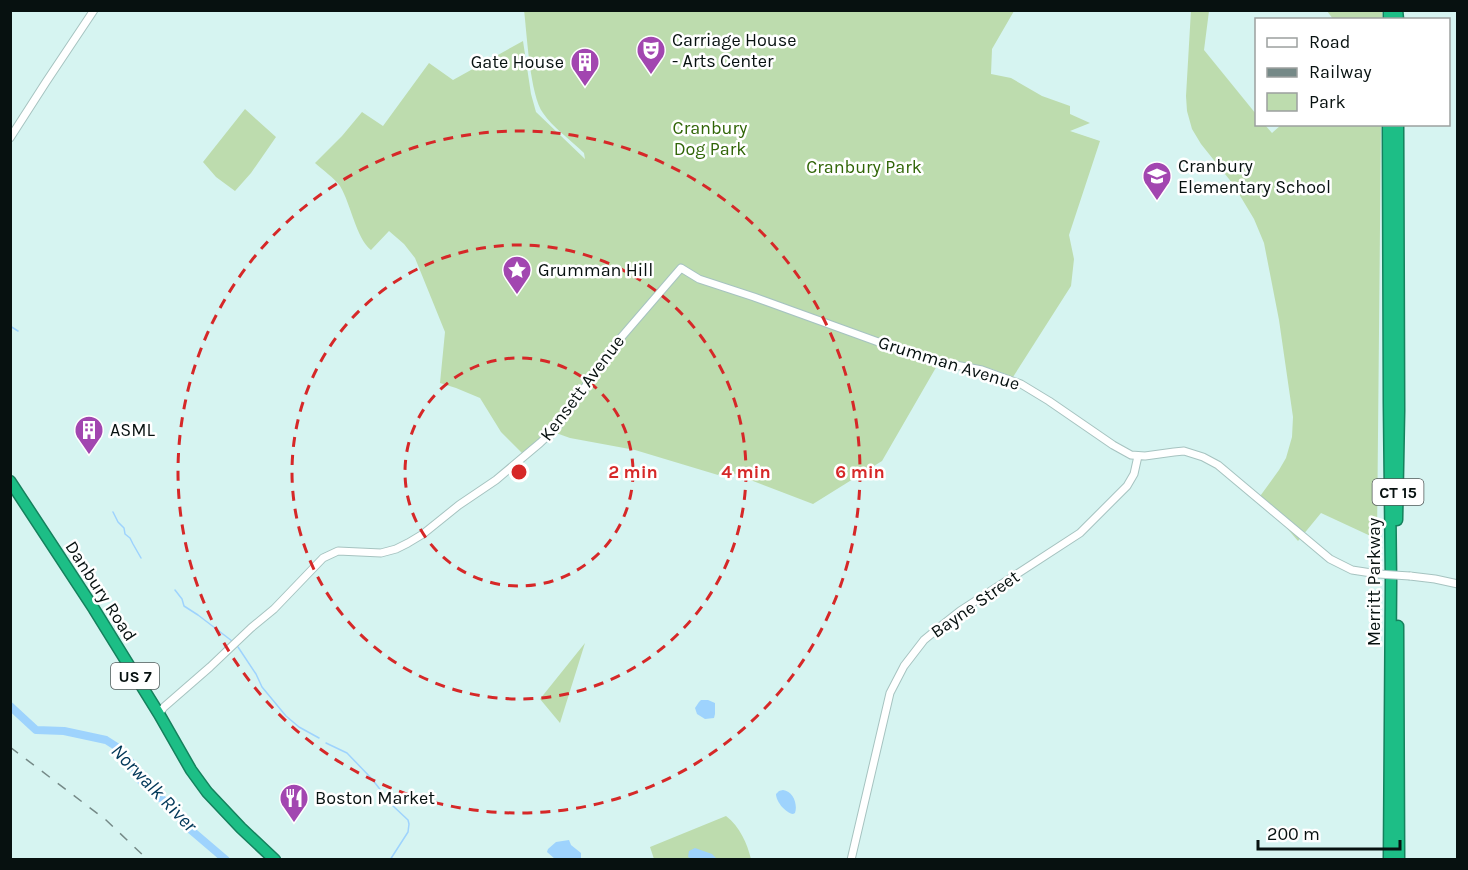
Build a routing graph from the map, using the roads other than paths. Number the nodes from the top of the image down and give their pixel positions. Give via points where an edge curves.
1 (94, 10) edge
2 (1388, 126) edge
3 (1398, 126) edge
4 (10, 138) edge
5 (681, 268) joint
6 (1138, 456) junction
7 (10, 481) edge
8 (1458, 584) edge
9 (159, 714) junction
10 (275, 860) edge
11 (851, 860) edge
12 (1389, 860) edge
13 (1400, 860) edge

1 - 4 street
2 - 12 highway, Merritt Parkway / CT 15
3 - 13 highway, Merritt Parkway / CT 15
5 - 6 street, Grumman Avenue via 699,279 917,356 1009,379 1035,392 1123,452
5 - 9 street, Kensett Avenue via 612,348 549,436 496,480 408,543 381,553 338,551 323,558 274,609
6 - 8 street, bridge via 1184,451 1203,456 1330,559 1352,570
6 - 11 street, Bayne Street via 1127,486 1083,530 954,616 924,639 909,659 890,693
7 - 9 highway, Danbury Road / US 7
9 - 10 highway, Danbury Road / US 7 via 207,792

